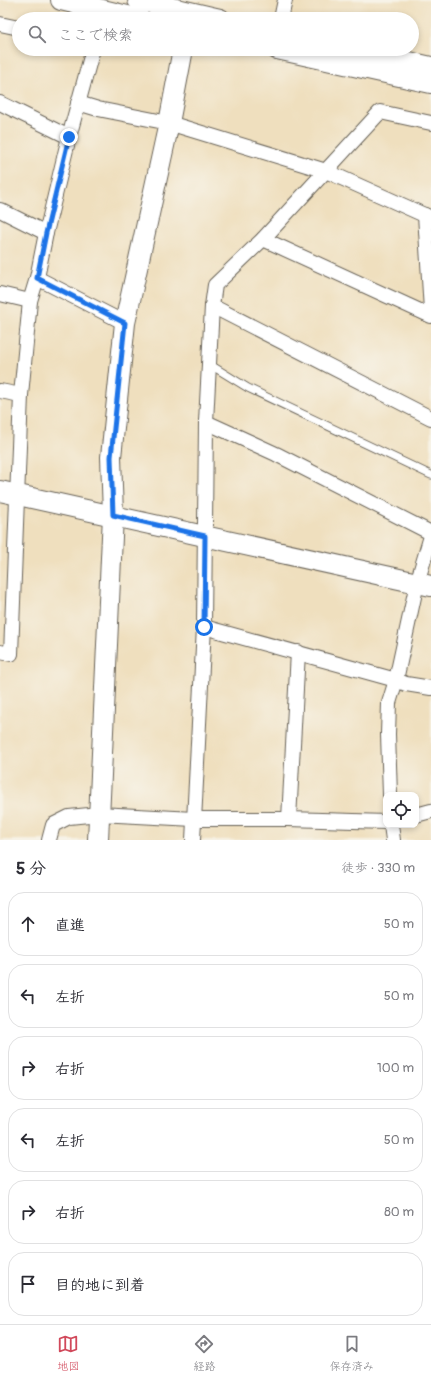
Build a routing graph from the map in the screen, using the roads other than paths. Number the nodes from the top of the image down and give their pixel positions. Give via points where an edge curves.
1 (61, 0) edge
2 (138, 0) edge
3 (285, 0) edge
4 (102, 5) edge
5 (193, 11) edge
6 (121, 12) edge
7 (282, 12) edge
8 (0, 24) edge
9 (12, 27) edge
10 (91, 56) edge
11 (182, 56) edge
12 (309, 56) edge
13 (383, 56) edge
14 (431, 67) edge
15 (431, 83) edge
16 (78, 102) junction
17 (0, 103) edge
18 (169, 123) junction
19 (431, 123) edge
20 (69, 137) junction
21 (326, 171) junction
22 (0, 210) edge
23 (428, 217) edge
24 (46, 233) junction
25 (263, 239) junction
26 (37, 278) junction
27 (0, 294) edge
28 (30, 301) junction
29 (212, 306) junction
30 (431, 310) edge
31 (431, 316) edge
32 (125, 323) junction
33 (208, 364) junction
34 (0, 391) edge
35 (21, 395) junction
36 (431, 418) edge
37 (206, 422) junction
38 (431, 475) edge
39 (9, 492) edge
40 (113, 515) junction
41 (431, 535) edge
42 (205, 536) junction
43 (424, 585) edge
44 (204, 627) junction
45 (0, 652) edge
46 (298, 652) junction
47 (396, 680) junction
48 (431, 688) edge
49 (390, 792) edge
50 (431, 811) edge
51 (99, 814) junction
52 (419, 814) edge
53 (194, 819) junction
54 (289, 819) junction
55 (383, 822) edge
56 (391, 828) edge
57 (49, 840) edge
58 (98, 840) edge
59 (193, 840) edge
60 (393, 840) edge

1 - 4 street
2 - 5 street
3 - 7 street
4 - 6 street
8 - 9 street
10 - 16 street
11 - 18 street
12 - 15 street
13 - 14 street
16 - 18 street via 98,109
16 - 20 street
17 - 20 street
18 - 21 street
18 - 32 street
19 - 21 street via 380,112
20 - 24 street
21 - 23 street
21 - 25 street
22 - 24 street
23 - 30 street
24 - 26 street
25 - 29 street via 216,285
25 - 31 street
26 - 28 street
26 - 32 street
27 - 28 street
28 - 35 street
29 - 33 street
29 - 36 street
32 - 40 street via 111,457
33 - 37 street
33 - 38 lane via 248,388
34 - 35 street
35 - 39 street
37 - 41 street via 276,454
37 - 42 street
39 - 40 street
39 - 45 street via 11,654
40 - 42 street
40 - 51 street
41 - 43 street
42 - 43 street
42 - 44 street
43 - 47 street
44 - 46 street
44 - 53 street
46 - 47 street
46 - 54 street
47 - 48 street
47 - 49 street via 389,703
50 - 52 street
51 - 53 street
51 - 57 street via 69,817 53,825
51 - 58 street
53 - 54 street
53 - 59 street
54 - 55 street
56 - 60 street

